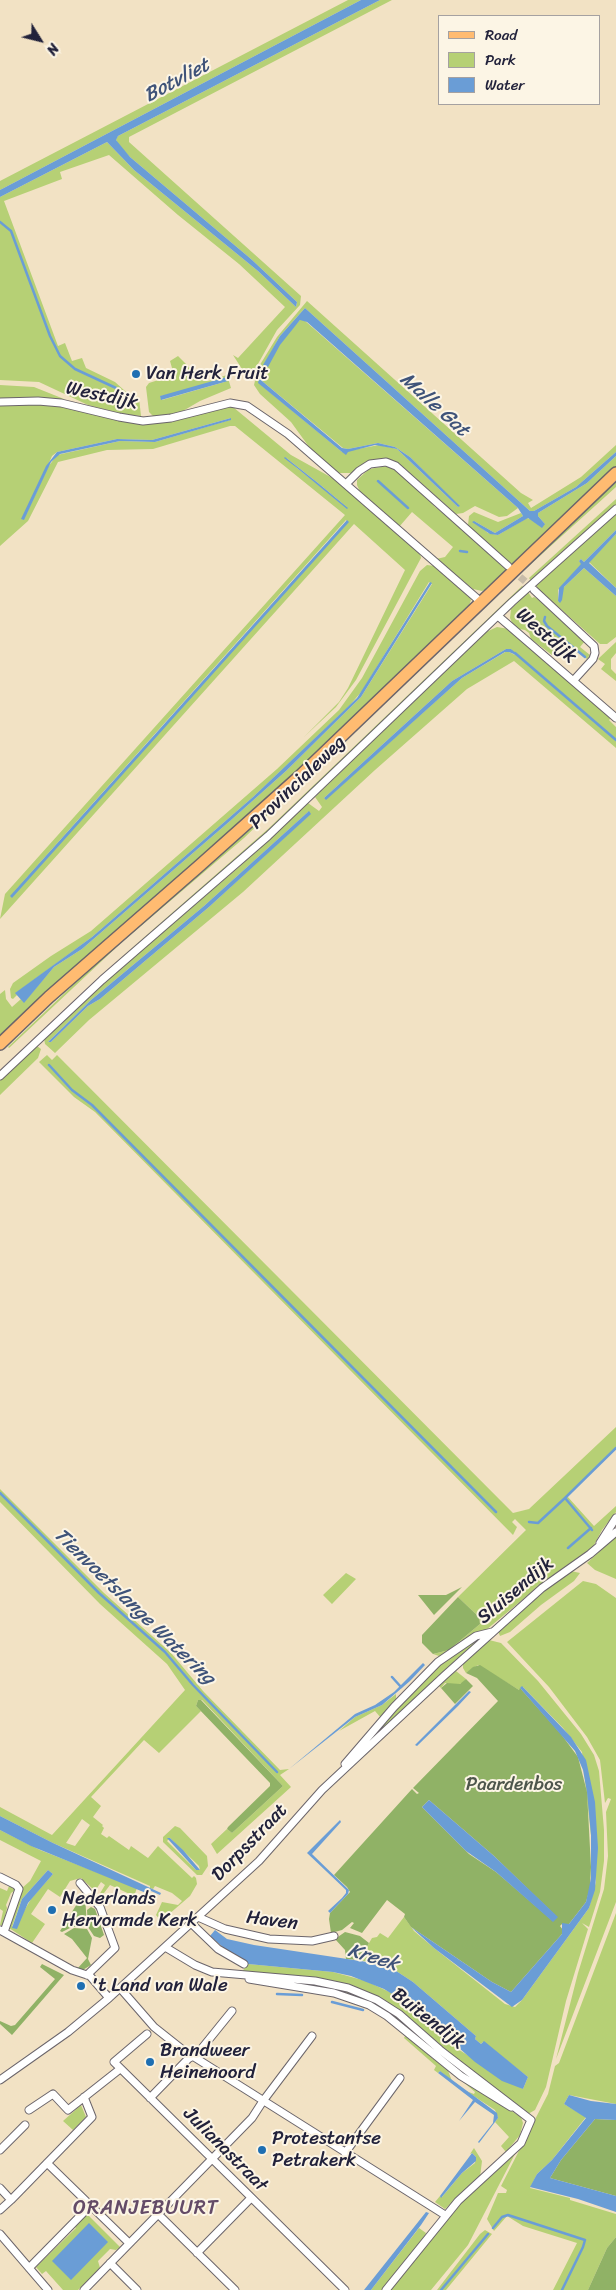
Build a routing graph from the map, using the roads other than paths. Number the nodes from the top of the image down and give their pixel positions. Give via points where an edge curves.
1 (0, 402) edge
2 (616, 473) edge
3 (346, 484) junction
4 (616, 509) edge
5 (508, 566) tunnel mouth
6 (534, 590) tunnel mouth
7 (481, 602) junction
8 (498, 616) junction
9 (573, 681) junction
10 (616, 718) edge
11 (75, 975) junction
12 (0, 1044) edge
13 (0, 1050) edge
14 (0, 1076) edge
15 (616, 1518) edge
16 (616, 1532) edge
17 (600, 1546) junction
18 (493, 1632) junction
19 (456, 1665) joint
20 (334, 1779) junction
21 (0, 1877) edge
22 (80, 1883) dead end
23 (198, 1917) junction
24 (208, 1922) junction
25 (191, 1923) junction
26 (2, 1931) edge
27 (200, 1933) junction
28 (334, 1936) dead end
29 (165, 1947) junction
30 (244, 1964) dead end
31 (87, 1975) junction
32 (120, 1988) junction
33 (109, 1998) junction
34 (232, 2011) dead end
35 (147, 2034) dead end
36 (312, 2036) dead end
37 (192, 2057) junction
38 (120, 2069) junction
39 (400, 2078) dead end
40 (0, 2080) edge
41 (84, 2097) junction
42 (150, 2098) junction
43 (263, 2100) junction
44 (29, 2110) dead end
45 (26, 2125) dead end
46 (0, 2150) edge
47 (345, 2153) junction
48 (212, 2159) junction
49 (46, 2163) junction
50 (0, 2188) edge
51 (251, 2198) junction
52 (11, 2200) junction
53 (90, 2206) junction
54 (0, 2210) edge
55 (158, 2214) junction
56 (445, 2215) junction
57 (0, 2234) edge
58 (128, 2243) junction
59 (197, 2252) junction
60 (110, 2263) junction
61 (30, 2268) junction
62 (48, 2290) edge
63 (84, 2290) edge
64 (137, 2290) edge
65 (235, 2290) edge
66 (345, 2290) edge
67 (386, 2290) edge

1 - 3 street, Westdijk via 56,403 143,421 241,403 271,421
2 - 7 main road, Provincialeweg
3 - 5 street via 370,464 386,462 396,466
3 - 7 street, Westdijk
4 - 8 street, Provincialeweg
6 - 9 street, Westdijk via 594,646 593,659
7 - 11 main road, Provincialeweg via 300,776
8 - 9 street, Westdijk
8 - 14 street, Provincialeweg via 261,842 102,980
9 - 10 street, Westdijk
11 - 12 main road, Provincialeweg
11 - 13 main road, Provincialeweg
15 - 17 street, Sluisendijk
16 - 17 street, Sluisendijk
17 - 18 street, Sluisendijk via 548,1583
18 - 19 street, Sluisendijk
18 - 20 street, Dorpsstraat via 476,1636 434,1665 386,1715
19 - 20 street, Dorpsstraat
20 - 23 street, Dorpsstraat via 263,1858
21 - 26 street via 19,1889
22 - 31 street via 100,1907 115,1948
23 - 24 street, Haven
23 - 25 street, Dorpsstraat
24 - 27 street
24 - 28 street, Haven via 269,1939 312,1941
25 - 27 street
25 - 29 street, Dorpsstraat
26 - 31 street
27 - 30 street via 223,1953
29 - 32 street, Dorpsstraat
29 - 56 street, Buitendijk via 203,1969 263,1983 334,1993 373,2007 461,2076 531,2120 521,2143
31 - 33 street
32 - 33 street, Dorpsstraat
32 - 37 street via 159,2032
33 - 40 street, Dorpsstraat via 68,2032
34 - 37 street
35 - 38 street via 114,2062
36 - 43 street
37 - 42 street
37 - 43 street
38 - 41 street
38 - 42 street, Julianastraat
39 - 47 street
41 - 44 street via 68,2110 53,2094
41 - 49 street via 92,2117
42 - 48 street, Julianastraat
43 - 47 street
43 - 48 street via 252,2118
45 - 46 street
47 - 56 street
48 - 51 street, Julianastraat
48 - 55 street
49 - 52 street
49 - 53 street
50 - 52 street
51 - 59 street
51 - 66 street, Julianastraat
52 - 54 street
53 - 58 street
53 - 61 street
55 - 58 street
55 - 59 street
56 - 67 street
57 - 61 street
58 - 60 street
59 - 65 street
60 - 63 street
60 - 64 street
61 - 62 street

